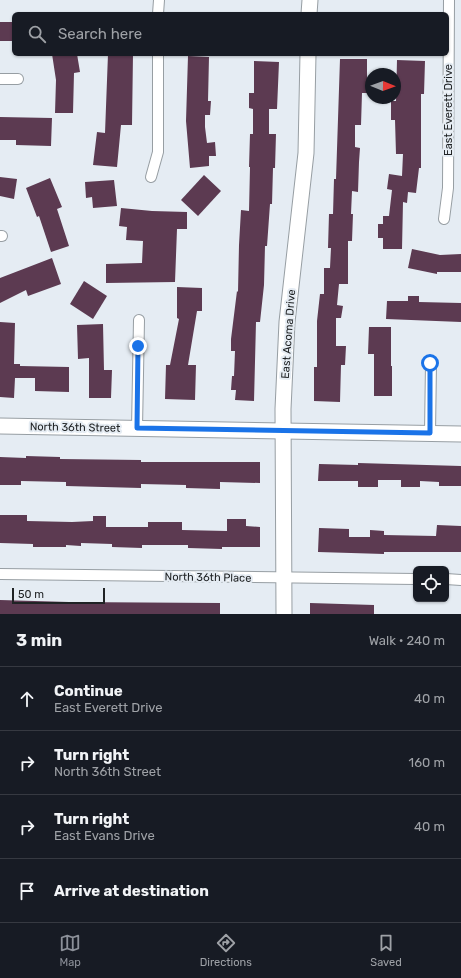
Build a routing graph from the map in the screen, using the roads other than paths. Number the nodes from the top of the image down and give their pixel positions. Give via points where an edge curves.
1 (158, 0) edge
2 (310, 0) edge
3 (449, 0) edge
4 (158, 12) edge
5 (309, 12) edge
6 (449, 12) edge
7 (158, 56) edge
8 (308, 56) edge
9 (449, 56) edge
10 (0, 79) edge
11 (18, 79) dead end
12 (152, 177) dead end
13 (444, 219) dead end
14 (139, 320) dead end
15 (430, 363) dead end
16 (0, 426) edge
17 (137, 428) junction
18 (283, 431) junction
19 (430, 433) junction
20 (461, 434) edge
21 (0, 574) edge
22 (285, 577) junction
23 (413, 579) edge
24 (449, 579) edge
25 (461, 580) edge
26 (284, 614) edge

1 - 4 street
2 - 5 street
3 - 6 street, East Everett Drive
7 - 12 street via 158,152
8 - 18 street, East Acoma Drive via 306,153 288,322
9 - 13 street, East Everett Drive via 448,188
10 - 11 street
14 - 17 street
15 - 19 street
16 - 17 street, North 36th Street
17 - 18 street, North 36th Street
18 - 19 street, North 36th Street
18 - 22 street, East Acoma Drive
19 - 20 street, North 36th Street
21 - 22 street, North 36th Place
22 - 23 street, North 36th Place
22 - 26 street, East Acoma Drive
24 - 25 street

